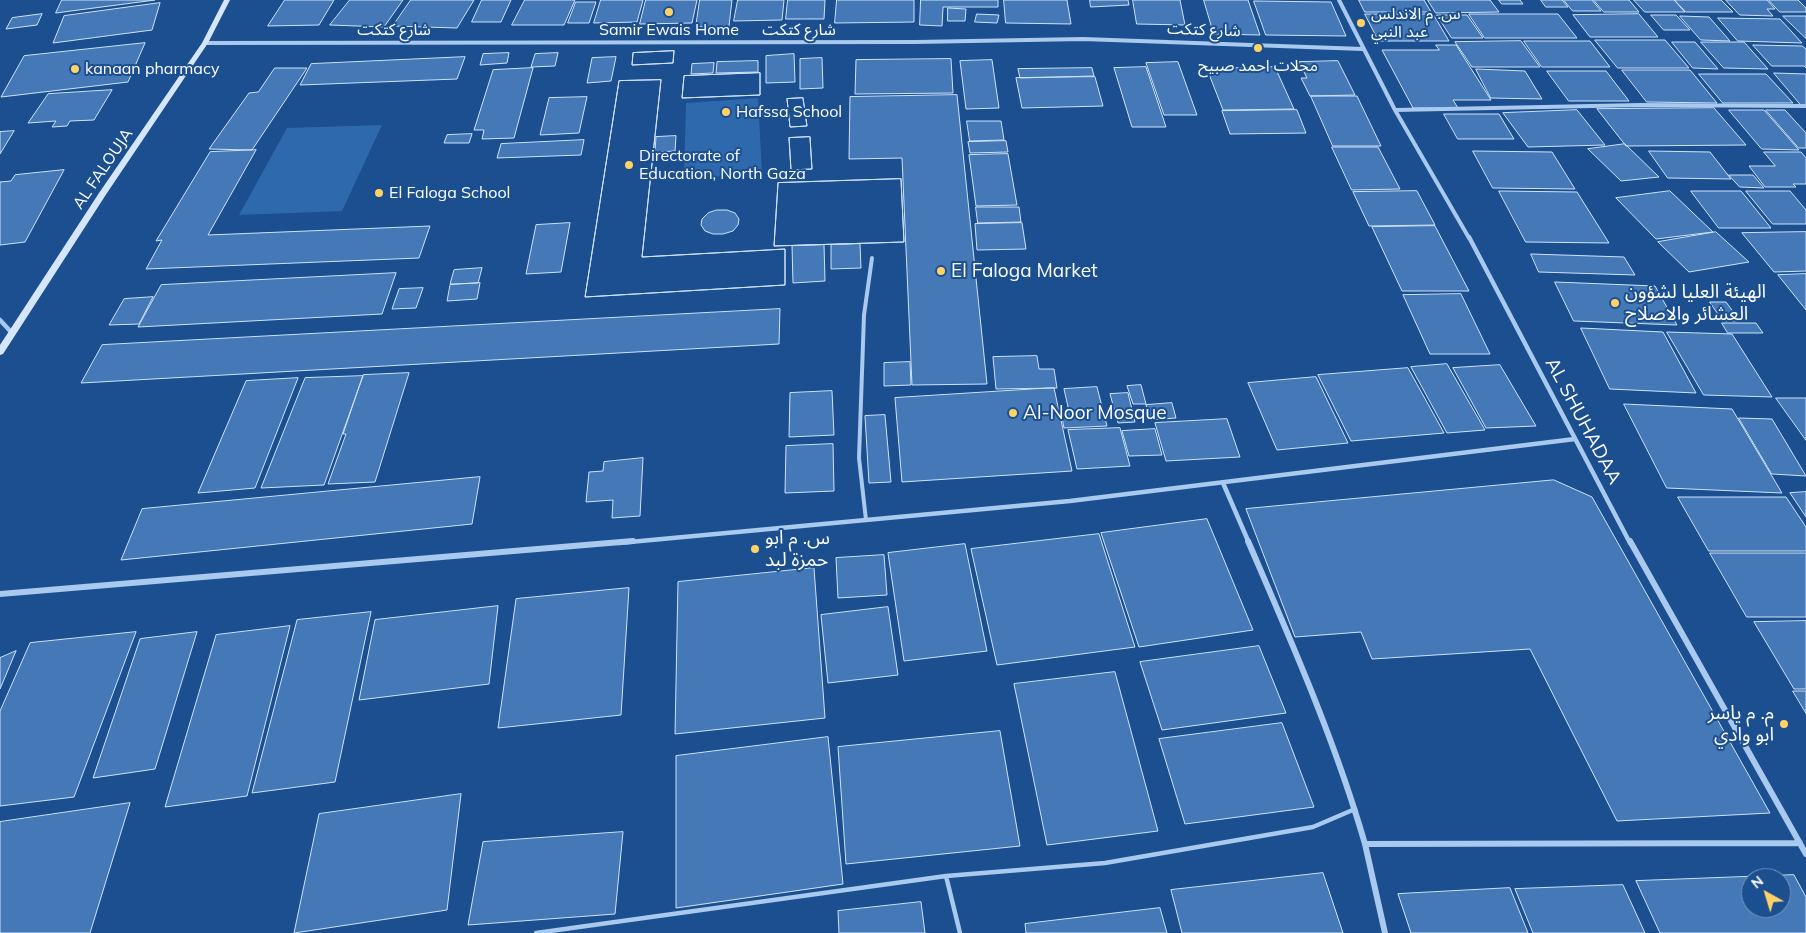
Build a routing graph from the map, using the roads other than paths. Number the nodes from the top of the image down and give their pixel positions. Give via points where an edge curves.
1 (227, 0) edge
2 (1339, 0) edge
3 (205, 43) junction
4 (1362, 49) junction
5 (1806, 106) edge
6 (1394, 110) junction
7 (872, 258) dead end
8 (0, 320) edge
9 (12, 333) junction
10 (0, 352) edge
11 (1575, 439) junction
12 (1223, 483) junction
13 (866, 520) junction
14 (0, 594) edge
15 (1356, 809) junction
16 (1800, 843) junction
17 (1365, 844) junction
18 (1806, 854) edge
19 (946, 876) junction
20 (536, 933) edge
21 (960, 933) edge
22 (1385, 933) edge

1 - 3 main road, AL FALOUJA
2 - 4 street, AL SHUHADAA
3 - 4 street, شارع كتكت via 915,42 989,38
3 - 9 main road, AL FALOUJA
4 - 6 street, AL SHUHADAA
5 - 6 street via 1641,105
6 - 11 street, AL SHUHADAA via 1460,220
7 - 13 lane via 864,315 859,458
8 - 9 street
9 - 10 main road, AL FALOUJA
11 - 12 street
11 - 16 street, AL SHUHADAA
12 - 13 street
12 - 15 street via 1308,681
13 - 14 street
15 - 17 street
15 - 19 lane via 1313,827 1105,863
16 - 17 street
16 - 18 street, AL SHUHADAA
17 - 22 street
19 - 20 lane
19 - 21 lane

